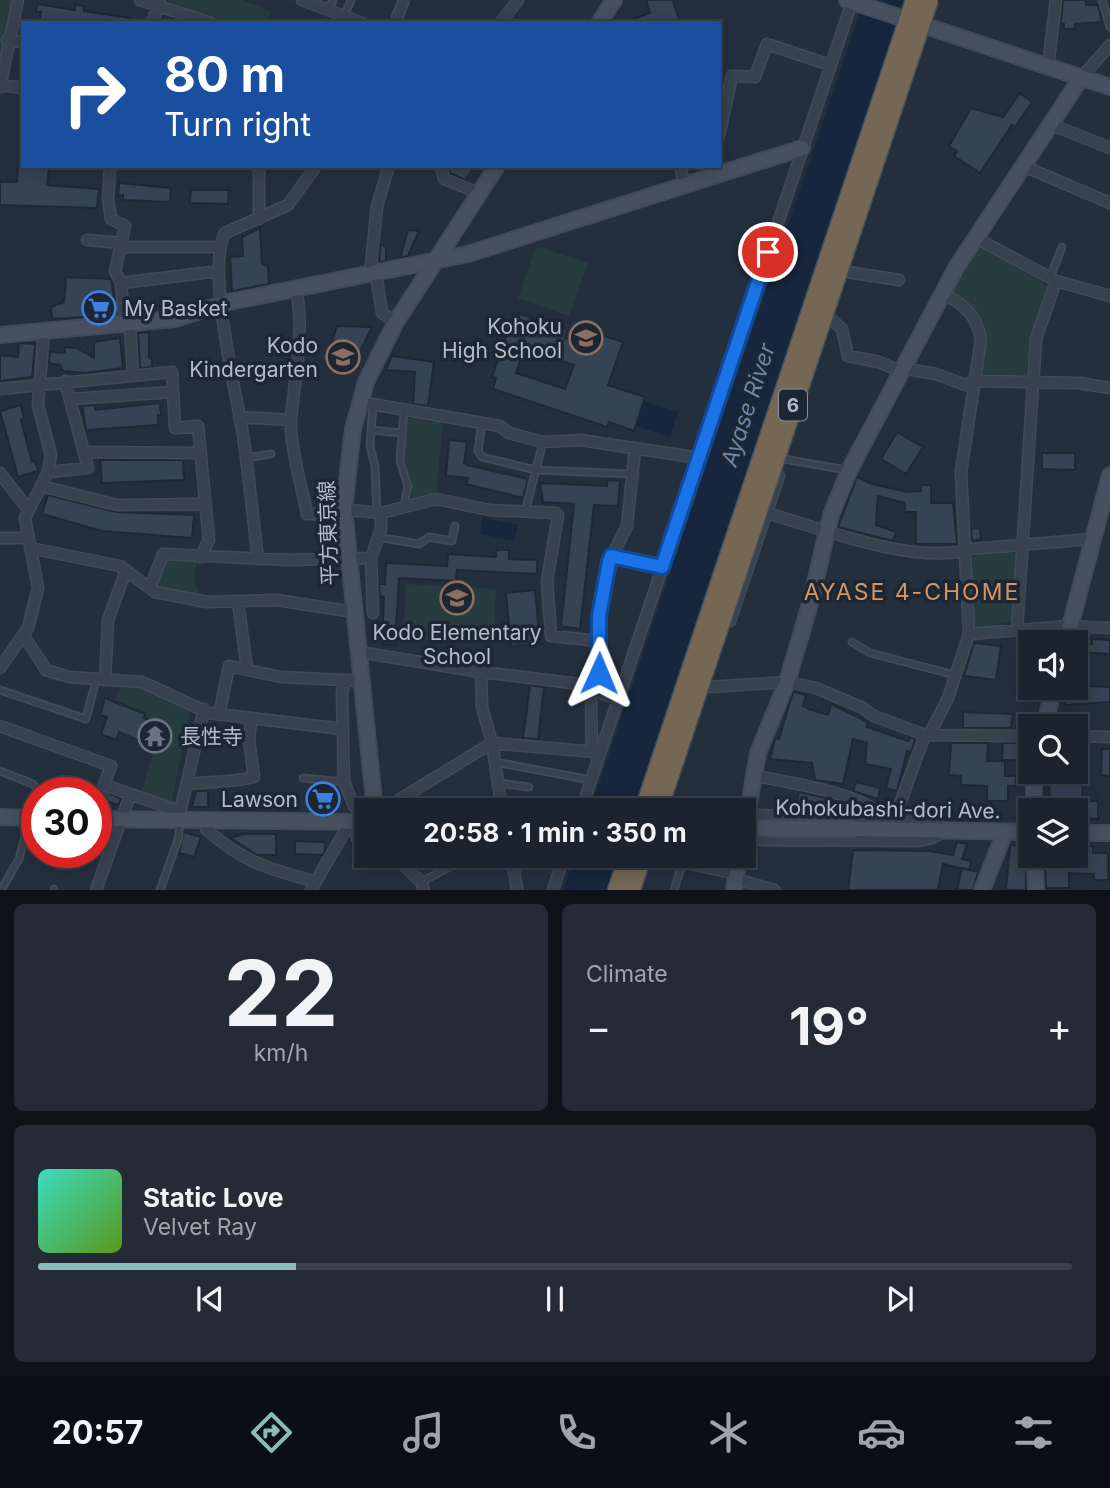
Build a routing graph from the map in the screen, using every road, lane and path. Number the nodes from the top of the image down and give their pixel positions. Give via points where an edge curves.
1 (18, 0) edge
2 (140, 0) edge
3 (302, 0) edge
4 (333, 0) edge
5 (351, 0) edge
6 (404, 0) edge
7 (518, 0) edge
8 (915, 0) edge
9 (929, 0) edge
10 (935, 0) edge
11 (1056, 0) edge
12 (1102, 0) edge
13 (853, 1) edge
14 (160, 3) edge
15 (330, 11) junction
16 (344, 16) junction
17 (153, 21) edge
18 (206, 21) edge
19 (327, 21) edge
20 (357, 21) edge
21 (395, 21) edge
22 (502, 21) edge
23 (924, 26) junction
24 (1110, 27) edge
25 (7, 40) junction
26 (21, 42) edge
27 (1110, 44) edge
28 (830, 65) junction
29 (1048, 67) junction
30 (1081, 78) junction
31 (0, 86) edge
32 (1110, 87) edge
33 (21, 88) edge
34 (1050, 124) junction
35 (721, 127) edge
36 (802, 148) junction
37 (1110, 148) edge
38 (1023, 166) junction
39 (110, 168) edge
40 (260, 168) edge
41 (315, 168) edge
42 (388, 168) edge
43 (442, 168) edge
44 (496, 168) edge
45 (680, 168) edge
46 (718, 171) edge
47 (685, 186) junction
48 (479, 193) junction
49 (1110, 203) edge
50 (259, 219) junction
51 (976, 237) junction
52 (87, 240) dead end
53 (121, 245) junction
54 (220, 247) junction
55 (1062, 247) dead end
56 (435, 260) junction
57 (219, 271) junction
58 (847, 272) junction
59 (373, 274) junction
60 (1053, 279) junction
61 (899, 280) dead end
62 (121, 284) junction
63 (296, 289) junction
64 (941, 293) junction
65 (1110, 296) edge
66 (223, 304) junction
67 (831, 319) junction
68 (397, 321) junction
69 (127, 326) junction
70 (44, 331) junction
71 (0, 335) edge
72 (901, 370) junction
73 (133, 376) junction
74 (972, 381) junction
75 (65, 382) junction
76 (1033, 384) junction
77 (38, 385) junction
78 (1110, 388) edge
79 (0, 389) edge
80 (173, 392) junction
81 (71, 399) junction
82 (366, 403) junction
83 (404, 410) junction
84 (239, 417) junction
85 (291, 420) junction
86 (482, 423) junction
87 (371, 430) junction
88 (401, 433) junction
89 (542, 442) junction
90 (635, 449) junction
91 (84, 452) junction
92 (200, 453) junction
93 (271, 454) dead end
94 (246, 458) junction
95 (700, 458) junction
96 (784, 459) junction
97 (536, 470) junction
98 (849, 471) junction
99 (48, 472) junction
100 (0, 473) edge
101 (633, 474) junction
102 (1110, 475) edge
103 (41, 486) junction
104 (205, 504) junction
105 (404, 505) junction
106 (27, 508) junction
107 (344, 509) junction
108 (379, 512) junction
109 (525, 512) junction
110 (767, 513) junction
111 (455, 526) dead end
112 (828, 529) junction
113 (377, 537) junction
114 (0, 538) edge
115 (1110, 539) edge
116 (1093, 540) junction
117 (29, 543) junction
118 (1023, 545) junction
119 (966, 550) junction
120 (200, 556) junction
121 (611, 556) junction
122 (371, 558) junction
123 (258, 559) junction
124 (348, 559) junction
125 (662, 567) junction
126 (126, 570) junction
127 (150, 588) junction
128 (238, 602) junction
129 (354, 612) junction
130 (373, 613) dead end
131 (1070, 626) junction
132 (1110, 628) edge
133 (1017, 630) junction
134 (1069, 630) edge
135 (969, 634) junction
136 (24, 636) junction
137 (600, 641) junction
138 (852, 642) dead end
139 (359, 652) junction
140 (0, 668) edge
141 (247, 669) junction
142 (481, 673) junction
143 (954, 675) junction
144 (101, 680) junction
145 (345, 681) junction
146 (362, 681) junction
147 (787, 682) junction
148 (708, 687) junction
149 (0, 690) edge
150 (592, 690) junction
151 (618, 699) junction
152 (204, 709) junction
153 (219, 715) junction
154 (251, 720) junction
155 (0, 726) edge
156 (343, 729) junction
157 (927, 735) junction
158 (1018, 736) edge
159 (1088, 736) edge
160 (1110, 737) edge
161 (492, 743) junction
162 (596, 752) junction
163 (493, 762) junction
164 (0, 771) edge
165 (756, 776) junction
166 (303, 778) dead end
167 (21, 779) edge
168 (591, 780) junction
169 (344, 782) junction
170 (496, 783) junction
171 (189, 784) junction
172 (529, 787) dead end
173 (130, 795) junction
174 (375, 798) edge
175 (402, 798) edge
176 (499, 798) edge
177 (585, 798) edge
178 (648, 798) edge
179 (661, 798) edge
180 (669, 798) edge
181 (751, 798) edge
182 (354, 806) dead end
183 (179, 816) junction
184 (881, 816) junction
185 (0, 817) edge
186 (895, 817) junction
187 (21, 818) edge
188 (112, 819) edge
189 (122, 819) junction
190 (206, 820) junction
191 (756, 822) edge
192 (756, 824) edge
193 (354, 825) edge
194 (354, 826) edge
195 (946, 830) junction
196 (1005, 832) junction
197 (1018, 832) edge
198 (1088, 833) edge
199 (1110, 833) edge
200 (756, 840) edge
201 (21, 853) edge
202 (406, 868) edge
203 (450, 868) edge
204 (514, 868) edge
205 (560, 868) edge
206 (625, 868) edge
207 (638, 868) edge
208 (647, 868) edge
209 (681, 868) edge
210 (695, 868) edge
211 (1035, 868) edge
212 (736, 881) edge
213 (312, 885) edge
214 (423, 886) edge
215 (1, 890) edge
216 (96, 890) edge
217 (160, 890) edge
218 (517, 890) edge
219 (553, 890) edge
220 (617, 890) edge
221 (631, 890) edge
222 (639, 890) edge
223 (674, 890) edge
224 (774, 890) edge
225 (982, 890) edge
226 (1036, 890) edge

1 - 25 street
2 - 14 street
3 - 15 street
4 - 15 lane
5 - 16 lane
6 - 21 street
7 - 22 street
8 - 178 highway, 6, bridge
9 - 179 highway, 6, bridge
10 - 23 street
11 - 29 street
12 - 24 lane
13 - 23 street
13 - 28 street
14 - 17 street
14 - 18 street
15 - 16 street
15 - 19 street
16 - 20 street
23 - 29 street
23 - 58 street
25 - 26 street
25 - 31 street
27 - 30 street
28 - 35 street via 767,44 755,77 732,76
28 - 36 street
29 - 30 street
30 - 32 street
30 - 34 street
31 - 33 street
34 - 37 street
34 - 38 street
36 - 46 street
36 - 95 street
38 - 49 street
38 - 51 street
39 - 53 street via 111,219 125,226
40 - 50 street
41 - 50 street via 288,205
42 - 59 street via 377,206
43 - 48 street via 444,178
44 - 48 street, 平方東京線
45 - 47 street
46 - 47 street
47 - 56 street via 468,254
48 - 56 street, 平方東京線
50 - 54 street via 225,233
51 - 60 street
51 - 64 street
52 - 53 street
53 - 54 street
53 - 62 street via 115,271
54 - 57 street
55 - 60 lane
56 - 59 street
56 - 68 street, 平方東京線
57 - 62 street
57 - 66 street
58 - 61 street
58 - 67 street
59 - 63 street
59 - 68 street via 382,313
60 - 65 street
60 - 76 street via 1036,339
62 - 69 street
63 - 66 street
63 - 85 street via 298,347
64 - 72 street
64 - 74 street via 967,308 979,327
66 - 69 street via 175,319
66 - 84 street
67 - 72 street via 842,329 849,356
67 - 96 street
68 - 82 street, 平方東京線 via 366,382
69 - 70 street
69 - 73 street
70 - 71 street
70 - 77 street
72 - 74 street via 936,374 968,386
72 - 98 street
73 - 75 street
73 - 80 street via 172,372
74 - 76 street
74 - 119 street via 961,471
75 - 77 street
75 - 81 street
76 - 78 street
76 - 118 street
77 - 79 street
77 - 99 street via 38,405 51,455
80 - 81 street
80 - 92 street via 174,428 198,426
81 - 91 street
82 - 83 street
82 - 87 lane
82 - 107 street, 平方東京線 via 348,457
83 - 86 street
83 - 88 lane
84 - 85 street
84 - 94 street
85 - 107 street via 307,513
86 - 89 street
86 - 97 lane via 479,455
87 - 88 lane
87 - 108 lane
88 - 105 lane via 400,461 408,485
89 - 90 street via 580,440
89 - 97 lane
90 - 95 street
90 - 101 street
91 - 92 street
91 - 99 street via 89,468
92 - 104 street
93 - 94 lane
94 - 123 street
95 - 125 street
96 - 98 lane
96 - 110 street
97 - 101 lane
97 - 109 lane
98 - 112 street
99 - 103 street
100 - 106 street
101 - 121 street via 627,526
102 - 116 street
103 - 104 street via 117,505
103 - 106 street
104 - 120 street via 209,540
105 - 108 street
105 - 109 street via 436,499
106 - 117 street
107 - 108 street
107 - 124 street, 平方東京線
108 - 113 street
109 - 137 street via 558,515 547,581 551,636
110 - 112 street
110 - 148 street
111 - 113 lane via 452,541 429,537 419,544
112 - 119 street via 894,551
112 - 147 street
113 - 122 street
114 - 117 street
115 - 116 street
116 - 118 street
116 - 131 street
117 - 126 street
117 - 136 street via 38,588
118 - 119 street
118 - 133 street
119 - 135 street
120 - 123 street
120 - 127 street via 163,554
121 - 125 street
121 - 137 street via 603,586
122 - 124 street
122 - 130 street
123 - 124 street
124 - 129 street, 平方東京線
125 - 151 street
126 - 127 street
126 - 144 street via 108,620
127 - 128 street via 207,602
128 - 129 street via 276,600
128 - 141 street
129 - 139 street, 平方東京線
131 - 132 street
131 - 133 street
131 - 134 street
133 - 135 street
135 - 143 street
136 - 140 street
136 - 144 street via 46,670
137 - 150 street via 599,673
138 - 143 lane via 870,653
139 - 142 street
139 - 146 street, 平方東京線
141 - 145 street via 281,677
141 - 153 street via 229,666
142 - 150 street via 572,683
142 - 161 street via 482,707
143 - 157 street via 948,698
144 - 149 lane via 86,719
144 - 152 street via 142,682
145 - 146 street
145 - 156 street
146 - 174 street, 平方東京線
147 - 148 street
147 - 157 street via 816,688
147 - 165 street via 758,753
148 - 180 street
150 - 151 street
150 - 162 street
151 - 162 street
152 - 153 street
152 - 171 street
153 - 154 street
154 - 156 street
154 - 171 street via 254,778
155 - 173 street via 111,766 104,785
156 - 169 street
157 - 158 street
157 - 186 street
159 - 160 street
161 - 162 street
161 - 163 street
161 - 175 street
162 - 168 street
163 - 168 lane
163 - 170 street
164 - 167 lane
165 - 181 street
165 - 184 street via 849,798
166 - 169 lane
168 - 177 street
169 - 182 street
170 - 172 lane
170 - 176 street
171 - 183 street
173 - 183 street
173 - 189 street
183 - 189 street
183 - 190 street
183 - 217 lane via 179,837
184 - 186 street
184 - 191 street
185 - 187 street
186 - 195 street via 928,818
188 - 189 street
189 - 216 street
190 - 193 street
190 - 213 street via 206,829 231,852
192 - 195 street, Kohokubashi-dori Ave., bridge
194 - 213 street
195 - 196 street, Kohokubashi-dori Ave.
195 - 200 street via 916,841
196 - 197 street, Kohokubashi-dori Ave.
196 - 225 street
198 - 199 street
201 - 215 lane
202 - 214 street
203 - 214 lane
204 - 218 street
205 - 219 street
206 - 220 highway
207 - 221 highway
208 - 222 street
209 - 223 lane
210 - 212 street
211 - 226 street
212 - 224 street

